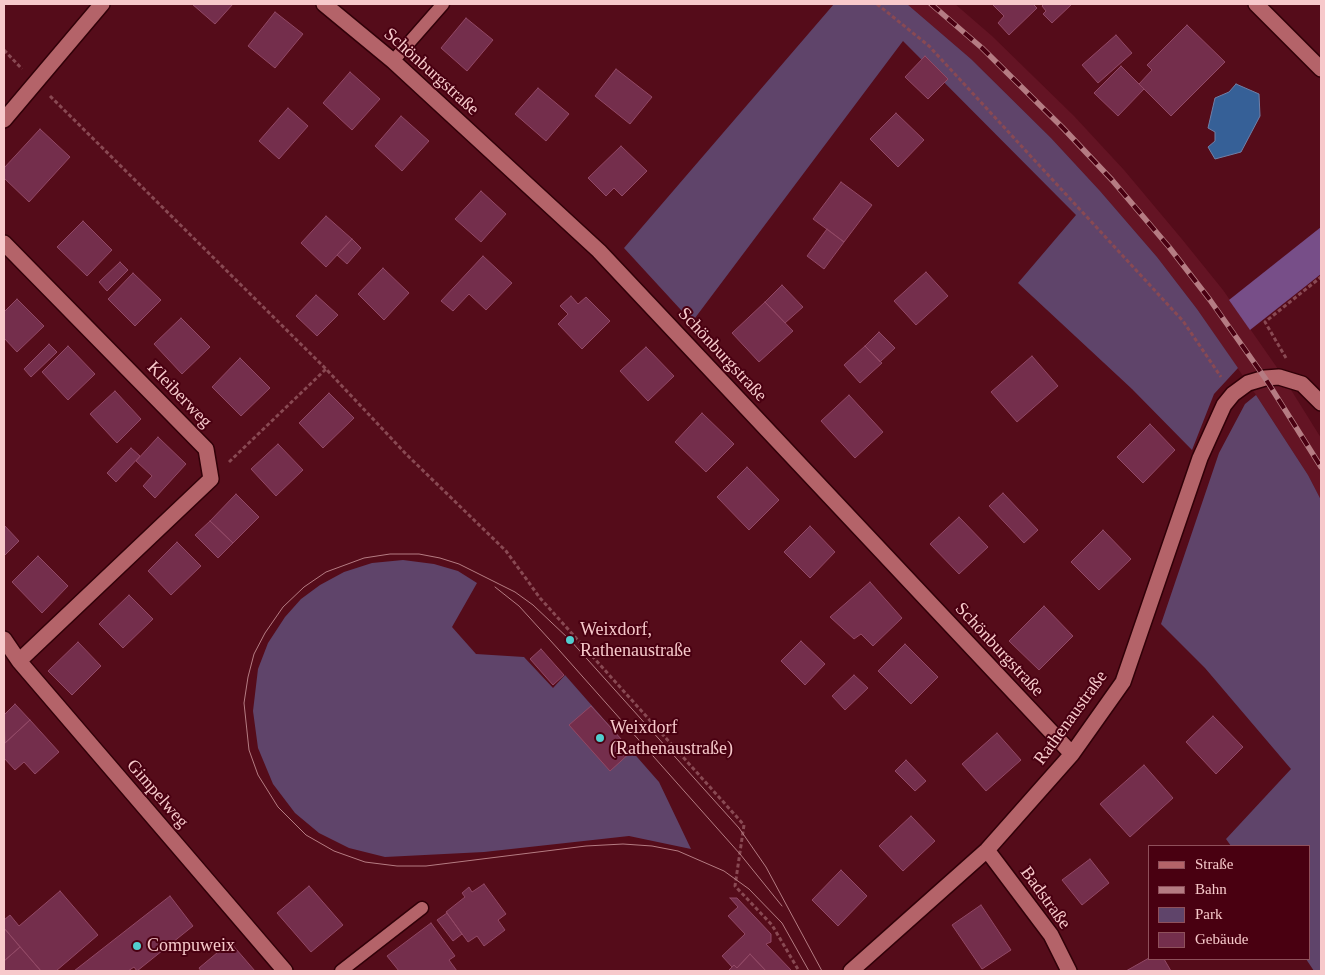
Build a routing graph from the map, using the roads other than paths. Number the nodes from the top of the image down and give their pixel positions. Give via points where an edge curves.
1 (102, 4) edge
2 (324, 4) edge
3 (443, 4) edge
4 (1256, 4) edge
5 (393, 61) junction
6 (1321, 69) edge
7 (4, 120) edge
8 (4, 243) edge
9 (1321, 403) edge
10 (4, 639) edge
11 (19, 661) junction
12 (1072, 754) junction
13 (987, 850) junction
14 (422, 908) dead end
15 (285, 971) edge
16 (341, 971) edge
17 (851, 971) edge
18 (1069, 971) edge

1 - 7 street
2 - 5 street, Schönburgstraße
3 - 5 lane
4 - 6 street
5 - 12 street, Schönburgstraße via 599,251
8 - 11 street, Kleiberweg via 206,449 211,479
9 - 12 street, Rathenaustraße via 1302,384 1279,377 1248,383 1224,405 1200,458 1123,682
10 - 11 street, Gimpelweg
11 - 15 street, Gimpelweg
12 - 13 street, Rathenaustraße
13 - 17 street, Rathenaustraße
13 - 18 street, Badstraße via 1051,935
14 - 16 lane

